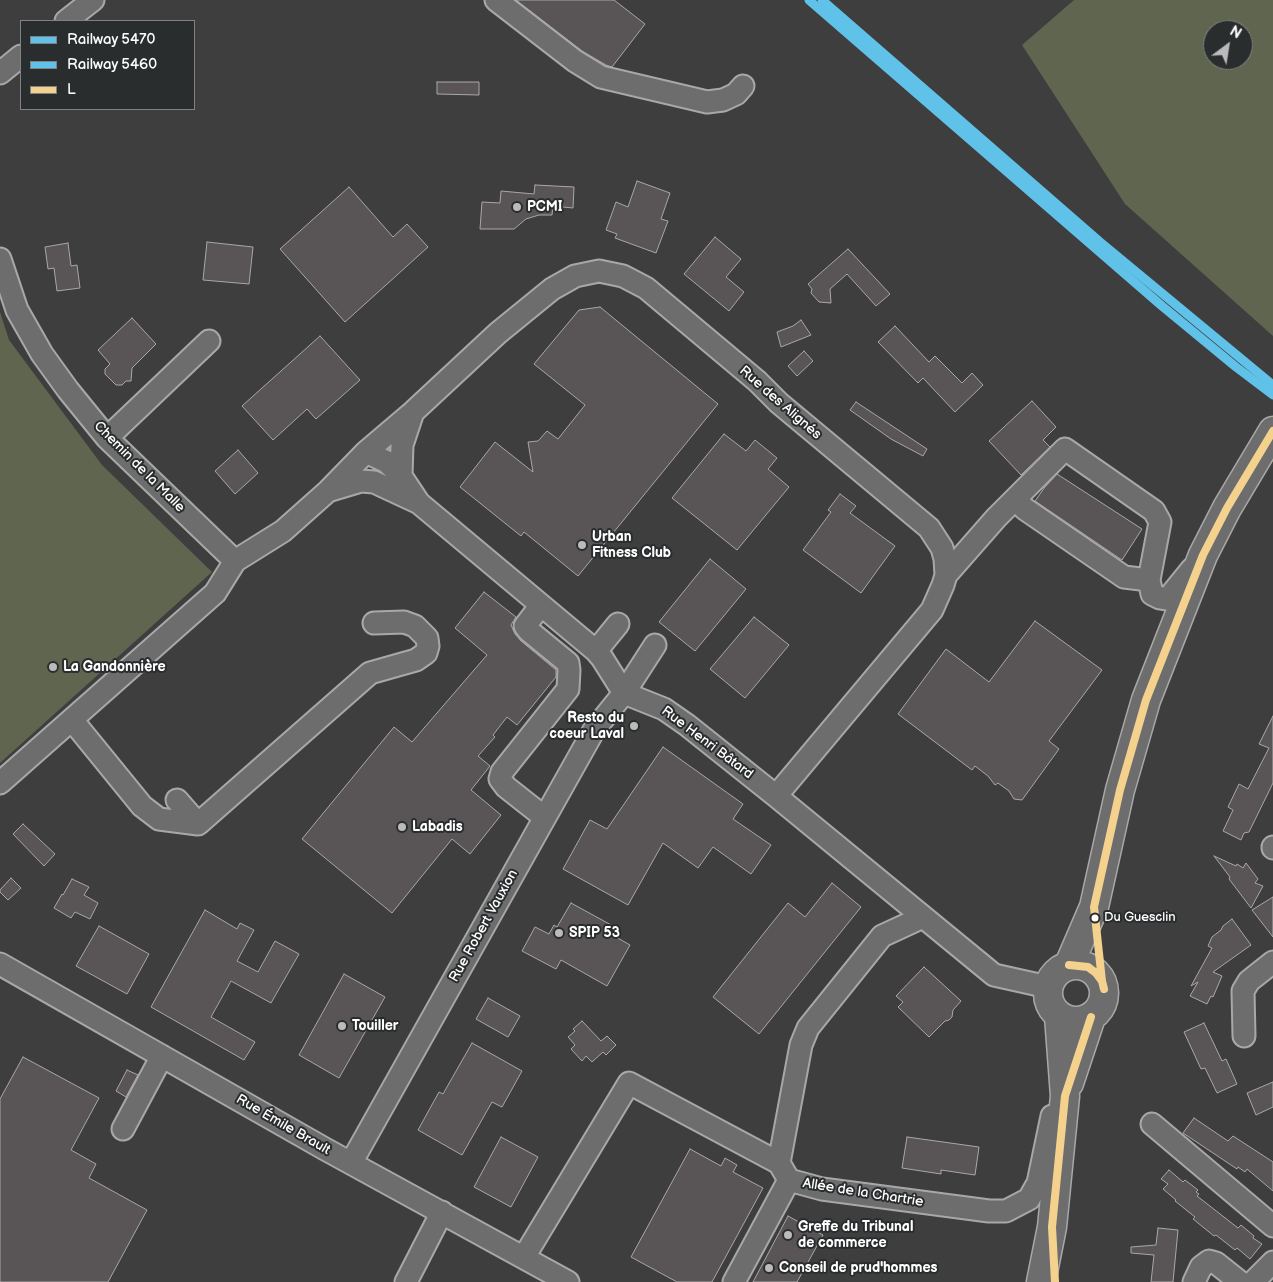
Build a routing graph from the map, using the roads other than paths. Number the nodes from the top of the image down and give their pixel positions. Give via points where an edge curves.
1 (92, 0) edge
2 (496, 0) edge
3 (67, 20) edge
4 (20, 57) edge
5 (0, 73) edge
6 (743, 86) dead end
7 (0, 259) edge
8 (209, 341) dead end
9 (413, 412) junction
10 (1273, 431) edge
11 (107, 438) junction
12 (366, 452) junction
13 (394, 469) junction
14 (361, 481) junction
15 (328, 491) junction
16 (1014, 499) junction
17 (419, 503) junction
18 (1203, 555) junction
19 (235, 561) junction
20 (946, 576) junction
21 (1149, 580) junction
22 (541, 605) junction
23 (374, 622) dead end
24 (618, 624) dead end
25 (655, 644) dead end
26 (596, 651) junction
27 (624, 693) junction
28 (72, 720) junction
29 (0, 783) edge
30 (776, 796) junction
31 (177, 800) dead end
32 (544, 817) junction
33 (198, 824) junction
34 (896, 895) junction
35 (1094, 907) junction
36 (923, 917) junction
37 (882, 936) junction
38 (1273, 962) edge
39 (0, 964) edge
40 (1069, 965) junction
41 (1102, 981) junction
42 (1048, 987) junction
43 (1059, 1016) junction
44 (1091, 1017) junction
45 (1244, 1036) dead end
46 (162, 1056) junction
47 (1062, 1064) junction
48 (1065, 1096) junction
49 (1152, 1124) dead end
50 (123, 1130) dead end
51 (351, 1163) junction
52 (784, 1171) junction
53 (442, 1212) junction
54 (1273, 1226) edge
55 (1052, 1228) junction
56 (524, 1257) junction
57 (1273, 1262) edge
58 (406, 1282) edge
59 (568, 1282) edge
60 (734, 1282) edge
61 (1040, 1282) edge
62 (1055, 1282) edge
63 (1194, 1282) edge
64 (1240, 1282) edge
65 (1253, 1282) edge

1 - 3 street
2 - 6 street via 601,77 707,102 723,100 736,94
4 - 5 street
7 - 11 street, Chemin de la Malle via 18,310 42,354
8 - 11 street
9 - 12 street, Rue des Alignés
9 - 13 street
9 - 20 street, Rue des Alignés via 498,333 552,289 575,276 599,272 622,276 646,288 929,528 942,548
10 - 18 main road
11 - 19 street, Chemin de la Malle
12 - 13 street
12 - 15 street, Rue des Alignés
13 - 14 street via 380,469
13 - 17 street
14 - 15 street
14 - 17 street via 385,486
15 - 19 street, Rue des Alignés via 283,531
16 - 20 street
16 - 21 street via 1124,577
16 - 21 street via 1065,449 1154,511 1160,522
17 - 22 street
18 - 21 street via 1166,599 1152,594
18 - 35 main road via 1146,700 1120,790
19 - 28 street via 215,593
20 - 30 street, Rue des Alignés via 932,610
22 - 26 street
22 - 32 street via 525,626 568,663 568,689 502,772 500,779
23 - 33 street via 404,622 415,626 427,638 426,653 416,660 370,673
24 - 26 street
25 - 27 street, Rue Robert Vauxion
26 - 27 street
27 - 30 street, Rue Henri Bâtard via 664,709
27 - 32 street, Rue Robert Vauxion via 594,730
28 - 29 street
28 - 33 street via 142,806 159,819
30 - 34 street, Rue Henri Bâtard
31 - 33 street
32 - 51 street, Rue Robert Vauxion
34 - 36 street, Rue Henri Bâtard
34 - 37 street
35 - 40 main road
35 - 41 main road
36 - 37 street
36 - 42 street, Rue Henri Bâtard via 994,975
37 - 52 street via 808,1028 801,1045
38 - 45 street via 1249,981 1243,992
39 - 46 street, Rue Émile Brault
40 - 41 main road via 1088,967
40 - 42 main road via 1055,973
41 - 44 main road via 1104,997 1098,1012
42 - 43 main road via 1049,1003
43 - 44 main road via 1075,1022
43 - 47 main road
44 - 48 main road
46 - 50 street
46 - 51 street, Rue Émile Brault
47 - 48 main road
47 - 52 street, Allée de la Chartrie via 1038,1183 1029,1199 1006,1212 822,1189
48 - 55 main road
49 - 54 street
51 - 53 street, Rue Émile Brault
52 - 56 street, Allée de la Chartrie via 629,1083
52 - 60 street
53 - 56 street, Rue Émile Brault
53 - 58 street
55 - 61 main road
55 - 62 main road
56 - 59 street, Rue Émile Brault
57 - 65 street
63 - 64 street via 1201,1267 1209,1261

